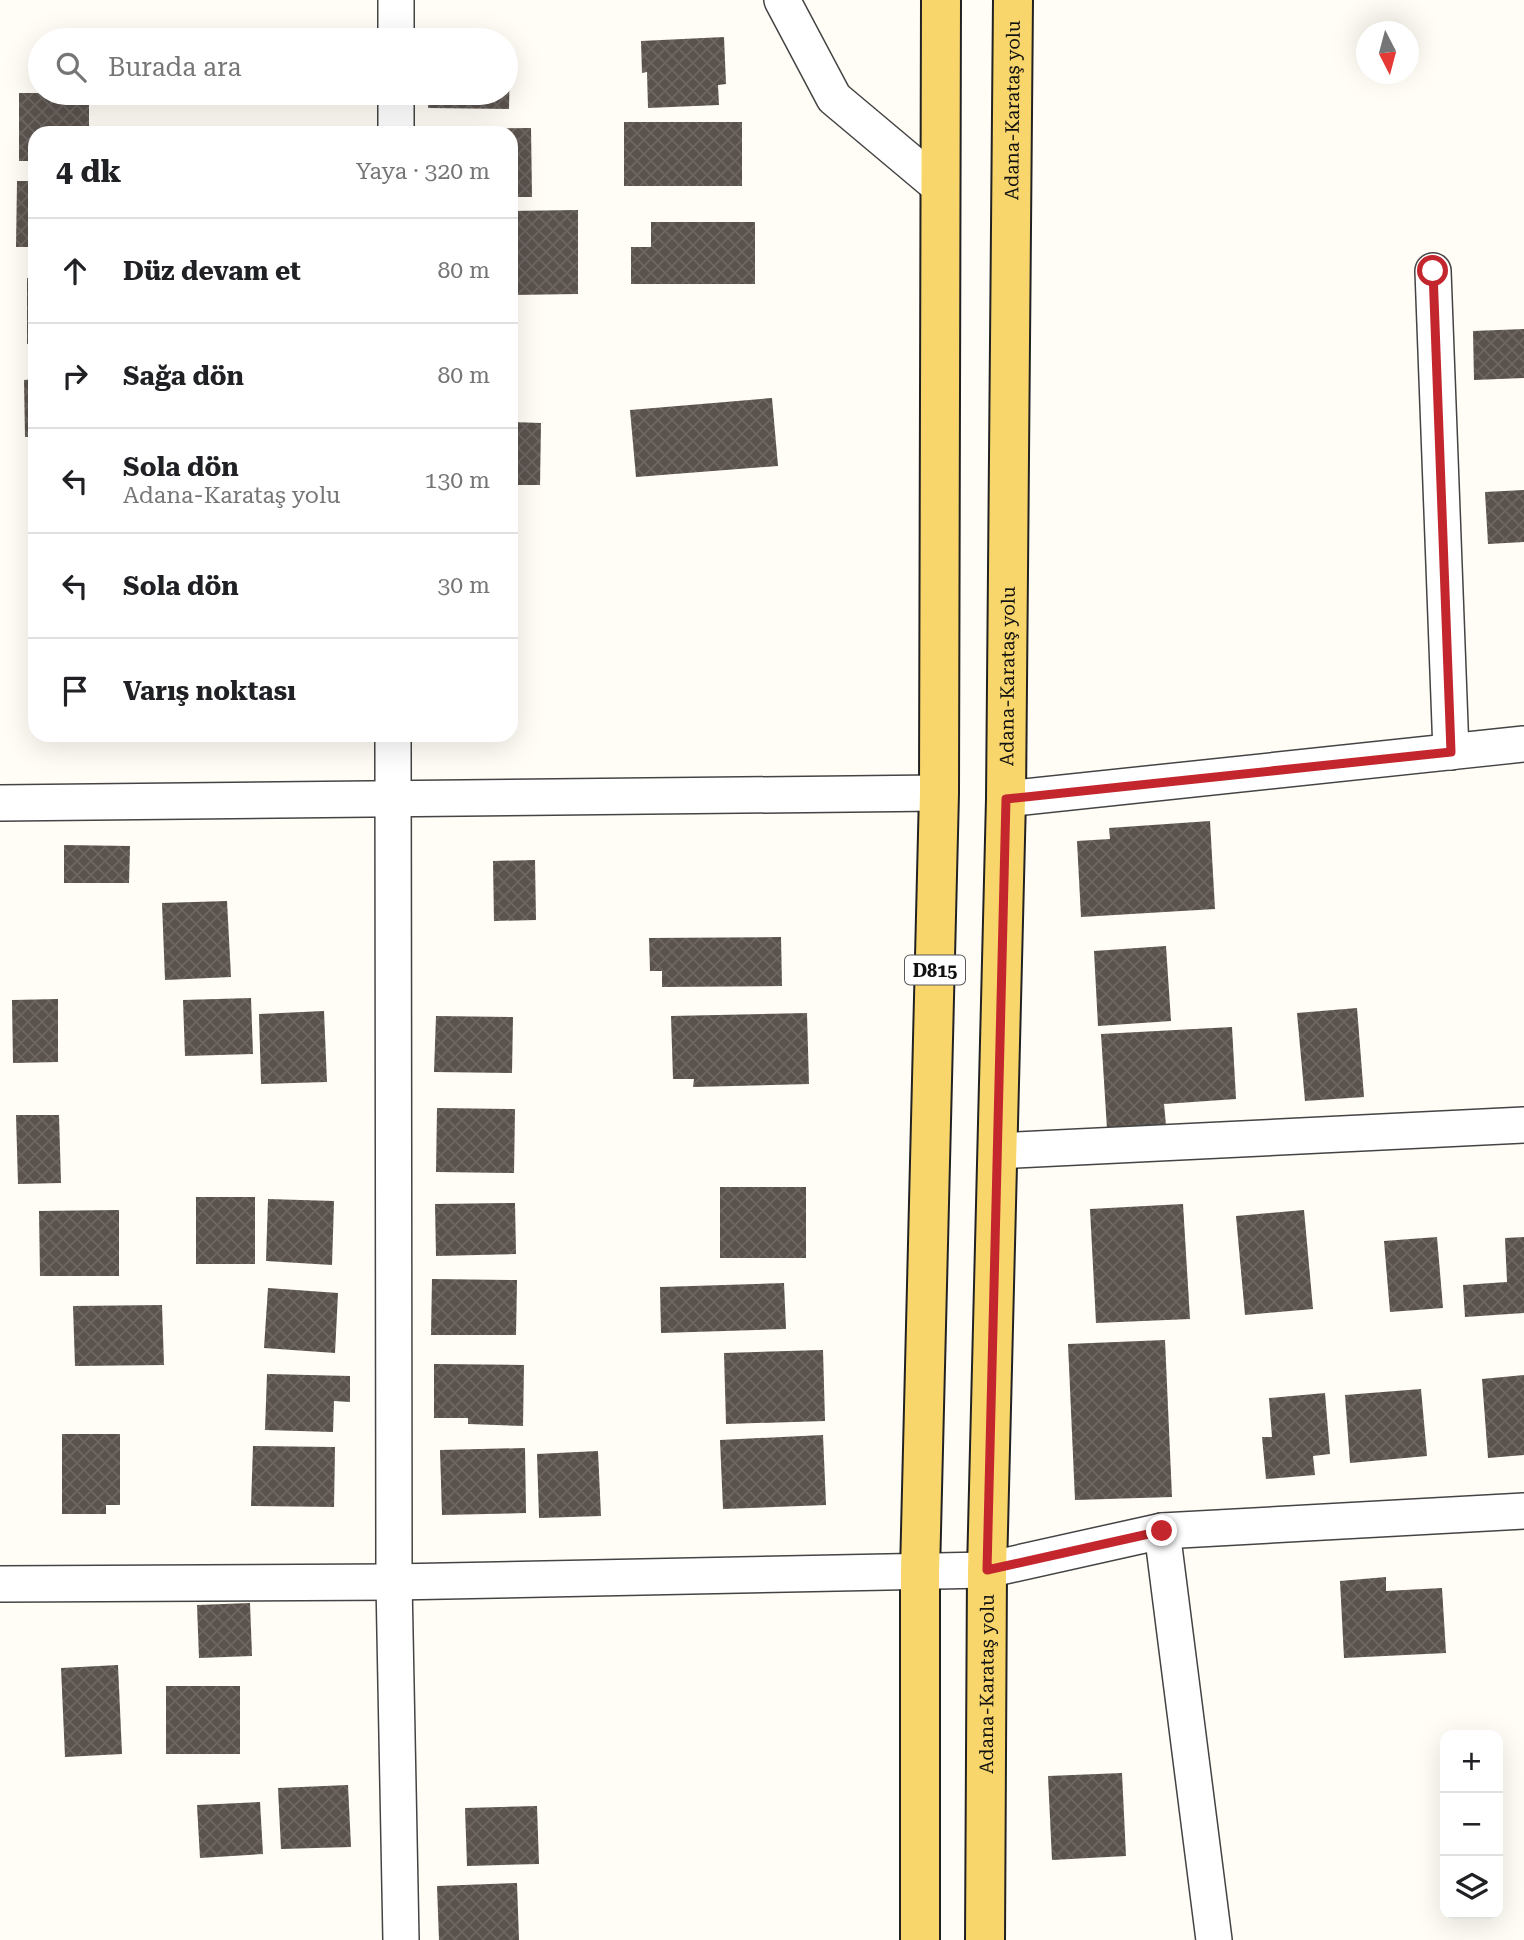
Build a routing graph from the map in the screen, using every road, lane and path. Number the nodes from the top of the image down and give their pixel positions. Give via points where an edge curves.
1 (396, 0) edge
2 (782, 0) edge
3 (941, 0) edge
4 (1013, 0) edge
5 (396, 28) edge
6 (396, 105) edge
7 (396, 126) edge
8 (940, 187) junction
9 (1433, 271) dead end
10 (393, 742) edge
11 (1524, 744) edge
12 (1451, 752) junction
13 (939, 793) junction
14 (392, 798) junction
15 (1006, 799) junction
16 (0, 803) edge
17 (1524, 1125) edge
18 (997, 1151) junction
19 (1524, 1511) edge
20 (1162, 1531) junction
21 (987, 1570) junction
22 (920, 1572) junction
23 (394, 1582) junction
24 (0, 1584) edge
25 (401, 1940) edge
26 (920, 1940) edge
27 (985, 1940) edge
28 (1214, 1940) edge

1 - 5 street
2 - 8 street via 834,98
3 - 8 main road, D815
4 - 15 main road, Adana-Karataş yolu
6 - 7 street
8 - 13 main road, D815
9 - 12 street
10 - 14 street
11 - 12 street
12 - 15 street
13 - 14 street
13 - 22 main road, D815
14 - 16 street
14 - 23 street
15 - 18 main road, Adana-Karataş yolu
17 - 18 street
18 - 21 main road, Adana-Karataş yolu
19 - 20 street
20 - 21 street
20 - 28 street
21 - 22 street
21 - 27 main road, Adana-Karataş yolu
22 - 23 street
22 - 26 main road, D815
23 - 24 street
23 - 25 street

